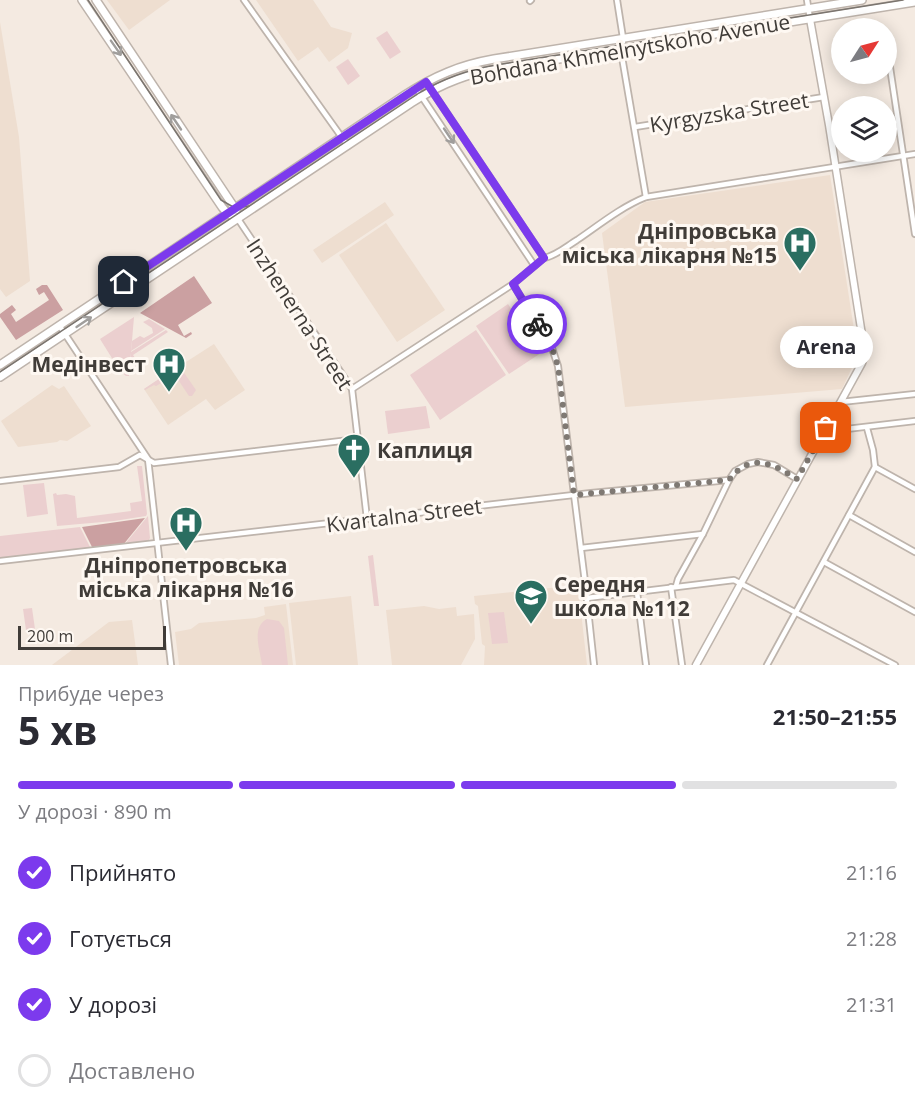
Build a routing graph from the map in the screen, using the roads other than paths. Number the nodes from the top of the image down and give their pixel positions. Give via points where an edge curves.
1 (82, 0) edge
2 (96, 0) edge
3 (244, 0) edge
4 (617, 0) edge
5 (807, 0) edge
6 (862, 0) edge
7 (915, 2) edge
8 (808, 9) junction
9 (810, 19) junction
10 (623, 38) junction
11 (622, 49) junction
12 (426, 82) junction
13 (892, 84) edge
14 (416, 88) junction
15 (432, 90) junction
16 (422, 97) junction
17 (824, 97) junction
18 (635, 127) junction
19 (342, 137) junction
20 (348, 146) junction
21 (198, 154) junction
22 (915, 154) edge
23 (903, 156) junction
24 (190, 159) junction
25 (836, 166) junction
26 (646, 197) junction
27 (235, 208) junction
28 (227, 213) junction
29 (238, 219) junction
30 (915, 234) edge
31 (544, 258) junction
32 (159, 259) junction
33 (534, 265) junction
34 (165, 267) junction
35 (513, 284) junction
36 (59, 326) junction
37 (65, 334) junction
38 (21, 351) junction
39 (26, 360) junction
40 (0, 365) edge
41 (0, 377) edge
42 (352, 389) junction
43 (915, 394) edge
44 (841, 402) junction
45 (915, 421) edge
46 (826, 428) junction
47 (867, 428) junction
48 (358, 439) junction
49 (148, 459) junction
50 (875, 467) junction
51 (797, 479) junction
52 (729, 480) junction
53 (0, 481) edge
54 (915, 489) edge
55 (574, 495) junction
56 (849, 515) junction
57 (367, 519) junction
58 (703, 534) junction
59 (157, 543) junction
60 (581, 548) junction
61 (915, 552) edge
62 (0, 561) edge
63 (824, 562) junction
64 (740, 583) junction
65 (674, 587) junction
66 (637, 592) junction
67 (587, 598) junction
68 (795, 612) junction
69 (915, 612) edge
70 (768, 663) edge
71 (171, 665) edge
72 (594, 665) edge
73 (646, 665) edge
74 (682, 665) edge
75 (696, 665) edge
76 (775, 665) edge
77 (895, 665) edge

1 -> 24 main road
21 -> 2 main road
3 - 19 street
4 - 10 street
5 - 8 street
6 - 8 main road, Bohdana Khmelnytskoho Avenue
7 - 9 main road, Bohdana Khmelnytskoho Avenue
8 - 9 street
8 - 10 main road, Bohdana Khmelnytskoho Avenue
9 - 11 main road, Bohdana Khmelnytskoho Avenue
9 - 17 street
10 - 11 street
10 - 12 main road, Bohdana Khmelnytskoho Avenue via 471,63
11 - 15 main road, Bohdana Khmelnytskoho Avenue via 474,74
11 - 18 street
12 - 14 main road, Bohdana Khmelnytskoho Avenue
12 - 15 street
13 - 23 street
14 - 16 street
14 - 19 main road, Bohdana Khmelnytskoho Avenue
15 - 16 main road, Bohdana Khmelnytskoho Avenue
15 - 31 street
16 - 20 main road, Bohdana Khmelnytskoho Avenue
16 -> 33 street
17 - 18 street, Kyrgyzska Street
17 - 25 street
18 - 26 street
19 - 20 street
19 - 27 main road, Bohdana Khmelnytskoho Avenue
20 - 29 main road, Bohdana Khmelnytskoho Avenue
21 - 24 main road
21 - 27 main road
22 - 23 street
23 - 25 street
23 - 30 street
24 - 28 main road
25 - 26 street
25 - 44 street via 865,345 862,363
26 - 31 street
27 - 28 main road, Bohdana Khmelnytskoho Avenue
27 - 29 main road
28 - 29 main road
28 - 32 main road, Bohdana Khmelnytskoho Avenue
29 - 34 main road, Bohdana Khmelnytskoho Avenue
29 - 42 street, Inzhenerna Street
31 - 33 street
32 - 34 main road
32 - 36 main road, Bohdana Khmelnytskoho Avenue
33 - 35 street
37 -> 34 main road, Bohdana Khmelnytskoho Avenue
35 - 42 street
35 - 55 street via 555,356
36 - 37 street
36 - 38 main road, Bohdana Khmelnytskoho Avenue
37 - 39 main road, Bohdana Khmelnytskoho Avenue
37 - 49 street
38 - 39 street
38 - 40 main road, Bohdana Khmelnytskoho Avenue
39 - 41 main road, Bohdana Khmelnytskoho Avenue
42 - 48 street, Inzhenerna Street
43 - 44 street
44 - 46 street
45 - 47 street
46 - 47 street
46 - 51 street
47 - 50 street
48 - 49 street via 154,463
48 - 57 street, Inzhenerna Street
49 - 53 street via 140,455 119,467
49 - 59 street
50 - 54 street
50 - 56 street
51 - 52 street via 774,465 758,462 735,471
51 - 64 street
52 - 55 street, Kvartalna Street
52 - 58 street
55 - 57 street, Kvartalna Street
55 - 60 street
56 - 61 street
56 - 63 street
57 - 59 street, Kvartalna Street
58 - 60 street
58 - 65 street
59 - 62 street, Kvartalna Street
59 - 71 street
60 - 67 street
63 - 68 street
63 - 69 street
64 - 65 street via 734,580
64 - 68 street
64 - 75 street
65 - 66 street
65 - 74 street
66 - 67 street
66 - 73 street
67 - 72 street
68 - 70 street
68 - 77 street
70 - 76 street

